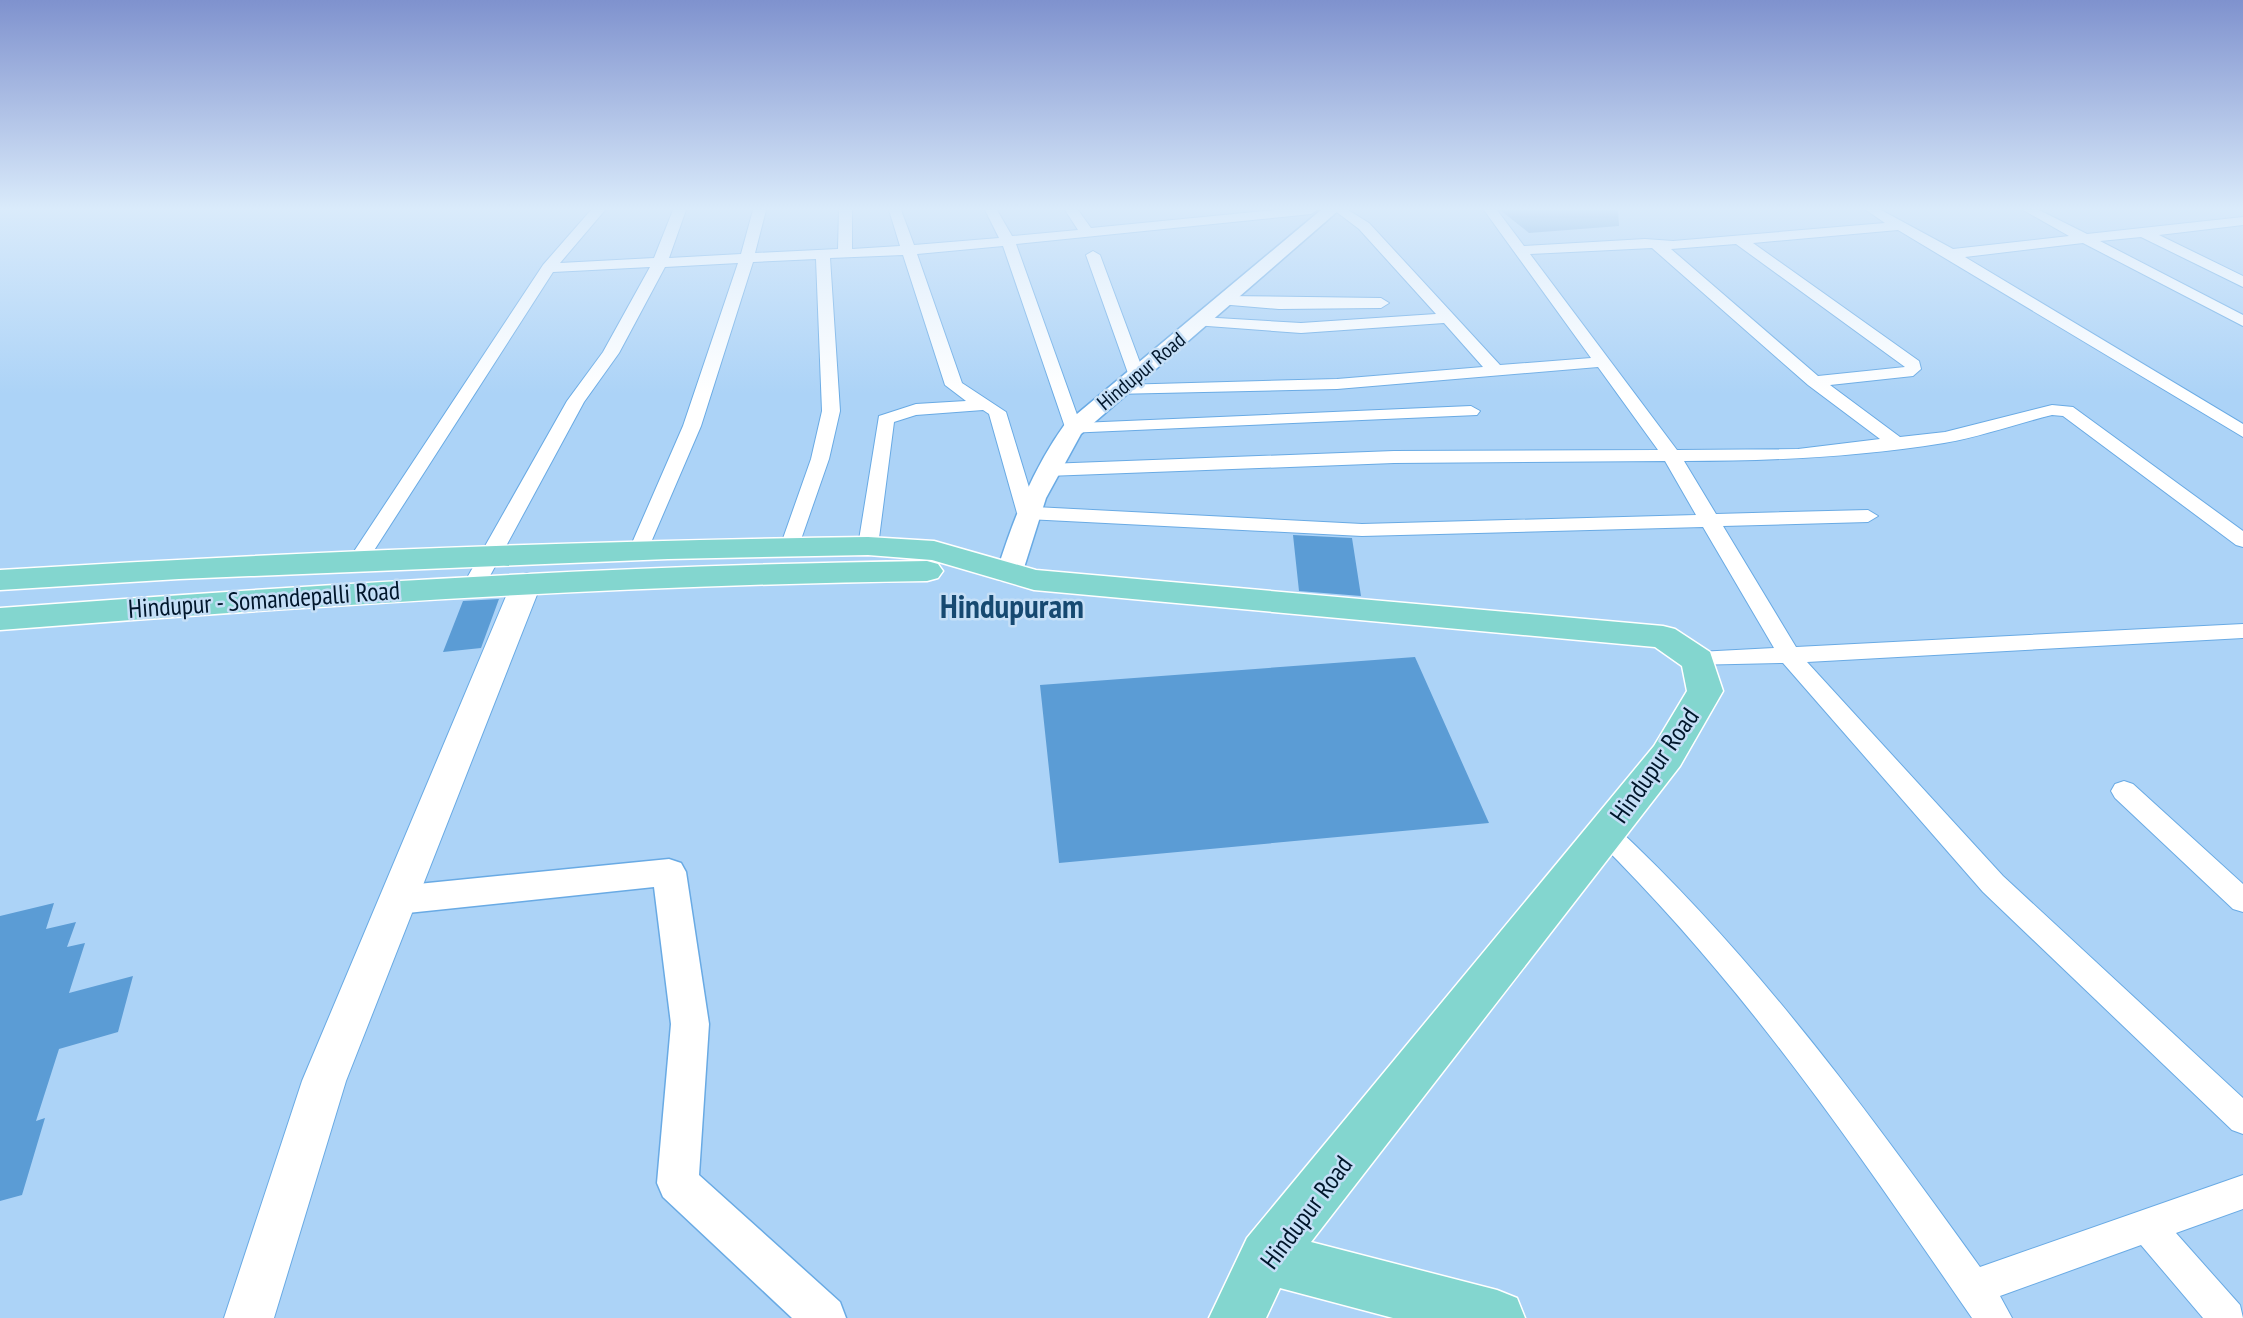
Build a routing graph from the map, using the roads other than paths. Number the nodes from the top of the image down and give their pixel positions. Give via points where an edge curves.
1 (546, 272) edge
2 (655, 272) edge
3 (743, 272) edge
4 (824, 272) edge
5 (916, 272) edge
6 (1019, 272) edge
7 (1099, 272) edge
8 (1258, 272) edge
9 (1406, 272) edge
10 (1536, 272) edge
11 (1687, 272) edge
12 (1784, 272) edge
13 (1980, 272) edge
14 (2148, 272) edge
15 (2222, 272) edge
16 (2243, 282) edge
17 (1224, 301) junction
18 (1381, 303) dead end
19 (1448, 318) junction
20 (2243, 321) edge
21 (1200, 322) junction
22 (1600, 362) junction
23 (1496, 371) junction
24 (1137, 376) junction
25 (1814, 381) junction
26 (1119, 390) junction
27 (988, 404) junction
28 (1472, 411) dead end
29 (1073, 429) junction
30 (2243, 432) edge
31 (1898, 444) junction
32 (1671, 455) junction
33 (1047, 470) junction
34 (1027, 513) junction
35 (1868, 516) dead end
36 (1711, 522) junction
37 (2243, 541) edge
38 (868, 546) junction
39 (790, 547) junction
40 (639, 550) junction
41 (490, 556) junction
42 (357, 562) junction
43 (992, 568) junction
44 (0, 580) edge
45 (527, 582) junction
46 (474, 585) junction
47 (0, 619) edge
48 (2243, 631) edge
49 (1790, 657) junction
50 (1698, 660) junction
51 (2124, 792) dead end
52 (1606, 832) junction
53 (2238, 891) edge
54 (398, 900) junction
55 (2243, 1119) edge
56 (2243, 1192) edge
57 (2147, 1226) junction
58 (1266, 1257) junction
59 (1972, 1288) junction
60 (249, 1318) edge
61 (824, 1318) edge
62 (1237, 1318) edge
63 (1497, 1318) edge
64 (1994, 1318) edge
65 (2227, 1318) edge

1 - 42 street
2 - 41 street
3 - 40 street via 675,473
4 - 39 street via 829,372 834,385 826,435
5 - 27 street via 954,385
6 - 29 street
7 - 24 street
8 - 17 street, Hindupur Road
9 - 19 street
10 - 22 street
11 - 25 street
12 - 25 street via 1913,365 1908,372
13 - 30 street
14 - 20 street
15 - 16 street
17 - 18 street
17 - 21 street, Hindupur Road
19 - 21 street via 1301,328
19 - 23 street
21 - 24 street, Hindupur Road
22 - 23 street
22 - 32 street
23 - 26 street via 1336,384
24 - 26 street, Hindupur Road
25 - 31 street
26 - 29 street, Hindupur Road
27 - 34 street via 997,412
27 - 38 street via 904,412 885,420
28 - 29 street
29 - 33 street, Hindupur Road
31 - 32 street via 1798,454
31 - 37 street via 1995,426 2036,412 2067,411
32 - 33 street via 1394,457
32 - 36 street
33 - 34 street, Hindupur Road
34 - 36 street via 1362,530
34 - 43 street, Hindupur Road
35 - 36 street
36 - 49 street
38 - 39 main road
38 - 43 main road via 934,551
39 - 40 main road
40 - 41 main road
41 - 42 main road
41 - 46 street
42 - 44 main road
43 - 45 main road, Hindupur - Somandepalli Road
43 - 50 main road via 1034,580 1662,637
45 - 46 main road, Hindupur - Somandepalli Road
45 - 54 main road
46 - 47 main road, Hindupur - Somandepalli Road
48 - 49 street
49 - 50 street
49 - 55 street via 1993,884
50 - 52 main road, Hindupur Road via 1705,691 1667,756
51 - 53 street
52 - 58 main road, Hindupur Road
52 - 59 street via 1741,970 1860,1124
54 - 60 main road via 324,1080
54 - 61 street via 669,872 690,1024 678,1183
56 - 57 street
57 - 59 street
57 - 65 street
58 - 62 main road, Hindupur Road
58 - 63 main road
59 - 64 street

